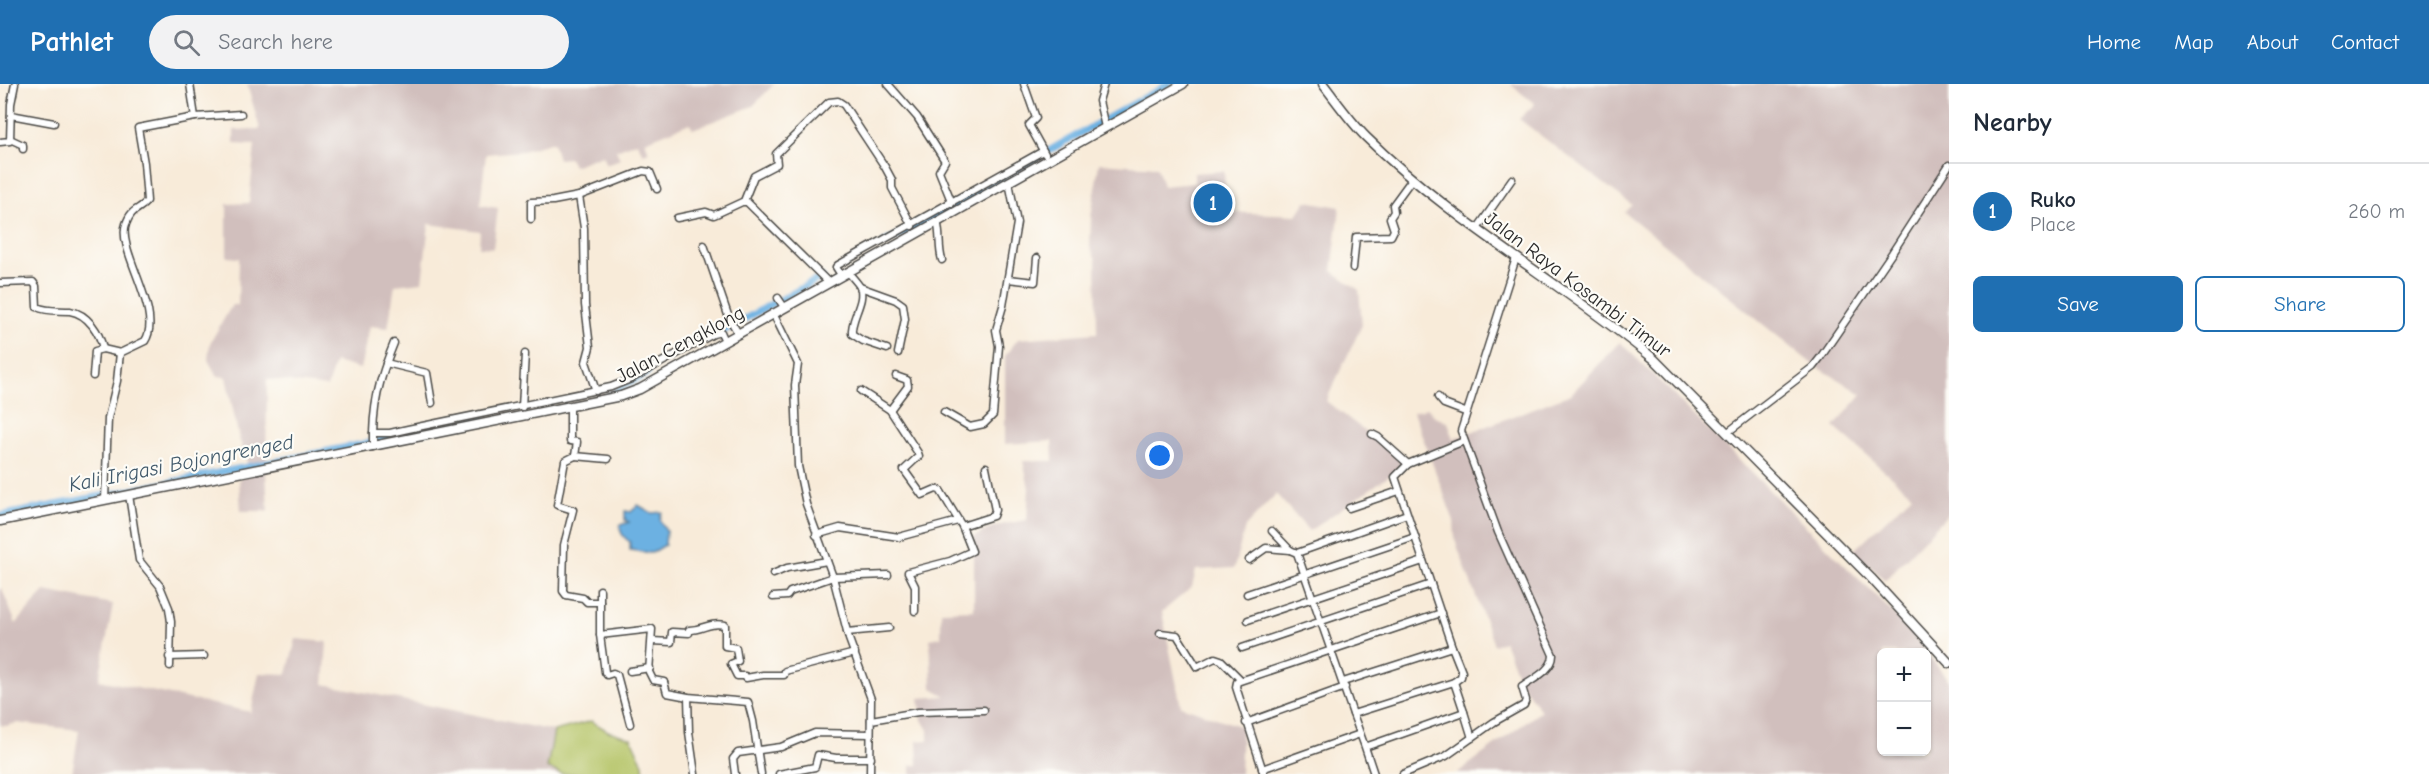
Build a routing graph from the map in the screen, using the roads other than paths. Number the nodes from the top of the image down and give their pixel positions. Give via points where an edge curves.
1 (15, 84) edge
2 (190, 84) edge
3 (888, 84) edge
4 (1024, 84) edge
5 (1104, 84) edge
6 (1183, 84) edge
7 (1323, 84) edge
8 (241, 114) dead end
9 (11, 115) junction
10 (195, 117) junction
11 (54, 123) dead end
12 (1104, 123) junction
13 (10, 139) junction
14 (0, 142) edge
15 (23, 149) dead end
16 (1046, 155) junction
17 (1949, 165) edge
18 (1413, 179) junction
19 (1512, 179) dead end
20 (1009, 182) junction
21 (657, 189) dead end
22 (579, 196) junction
23 (744, 201) junction
24 (952, 203) junction
25 (677, 218) dead end
26 (531, 219) dead end
27 (937, 221) junction
28 (926, 223) junction
29 (912, 226) junction
30 (1477, 229) junction
31 (704, 245) dead end
32 (884, 246) junction
33 (1037, 258) dead end
34 (1516, 258) junction
35 (942, 260) dead end
36 (1353, 268) dead end
37 (841, 272) junction
38 (1008, 279) junction
39 (828, 282) junction
40 (0, 283) edge
41 (860, 287) junction
42 (778, 298) dead end
43 (784, 307) junction
44 (772, 313) junction
45 (735, 328) junction
46 (724, 337) junction
47 (394, 343) dead end
48 (887, 349) dead end
49 (103, 350) junction
50 (120, 353) junction
51 (898, 353) dead end
52 (525, 354) dead end
53 (386, 363) junction
54 (93, 376) dead end
55 (896, 376) dead end
56 (596, 391) junction
57 (861, 391) dead end
58 (1438, 397) dead end
59 (432, 403) dead end
60 (522, 407) junction
61 (570, 408) junction
62 (890, 410) junction
63 (944, 412) dead end
64 (1465, 412) junction
65 (489, 418) junction
66 (1728, 432) junction
67 (1372, 434) dead end
68 (373, 439) junction
69 (1464, 441) junction
70 (575, 456) junction
71 (608, 459) dead end
72 (1408, 464) junction
73 (986, 467) dead end
74 (1399, 491) junction
75 (129, 495) junction
76 (105, 498) junction
77 (1349, 508) dead end
78 (1407, 514) junction
79 (0, 521) edge
80 (960, 524) junction
81 (1272, 531) dead end
82 (816, 535) junction
83 (1415, 537) junction
84 (1294, 551) junction
85 (827, 561) junction
86 (1249, 561) dead end
87 (1423, 561) junction
88 (773, 574) dead end
89 (1305, 574) junction
90 (888, 575) dead end
91 (833, 577) junction
92 (1431, 584) junction
93 (600, 590) dead end
94 (1247, 594) dead end
95 (773, 597) dead end
96 (1313, 598) junction
97 (600, 602) junction
98 (915, 611) dead end
99 (1441, 613) junction
100 (1248, 620) dead end
101 (1322, 621) junction
102 (890, 628) dead end
103 (847, 632) junction
104 (1160, 633) dead end
105 (600, 635) junction
106 (652, 641) junction
107 (1452, 647) junction
108 (1242, 648) dead end
109 (1332, 650) junction
110 (855, 653) junction
111 (204, 656) dead end
112 (170, 657) junction
113 (1949, 663) edge
114 (170, 666) dead end
115 (650, 669) junction
116 (630, 671) dead end
117 (1239, 681) junction
118 (1454, 682) junction
119 (1344, 685) junction
120 (688, 698) junction
121 (984, 710) dead end
122 (1464, 712) junction
123 (1353, 714) junction
124 (870, 720) junction
125 (1246, 723) junction
126 (630, 724) dead end
127 (870, 734) junction
128 (1360, 735) junction
129 (1472, 738) junction
130 (1365, 747) junction
131 (758, 750) junction
132 (871, 758) junction
133 (1263, 772) edge
134 (695, 774) edge
135 (735, 774) edge
136 (761, 774) edge
137 (779, 774) edge
138 (870, 774) edge
139 (1374, 774) edge
140 (1403, 774) edge

1 - 9 street
2 - 10 street
3 - 24 street via 917,117 945,161 939,171
4 - 16 street via 1036,118 1029,125
5 - 12 street via 1099,101
6 - 12 main road, Jalan Cengklong
7 - 18 main road, Jalan Raya Kosambi Timur via 1364,135
8 - 10 street
9 - 11 street
9 - 13 street
10 - 50 street via 137,130 147,201 133,210 124,235 145,302 149,332 145,341
12 - 16 main road, Jalan Cengklong
13 - 14 street
13 - 15 street via 23,145
16 - 20 main road, Jalan Cengklong
16 - 24 street
17 - 66 street via 1813,367
18 - 30 main road, Jalan Raya Kosambi Timur
18 - 36 street via 1393,205 1391,236 1356,237
19 - 30 street
20 - 27 main road, Jalan Cengklong
20 - 38 street via 1017,223
21 - 22 street via 650,172 643,171
22 - 26 street via 531,202
22 - 56 street via 590,347 586,362
23 - 25 street via 714,215 706,212
23 - 29 street via 754,176 777,164 776,154 829,102 838,101 885,167
23 - 39 street
24 - 28 street
27 - 28 main road, Jalan Cengklong
27 - 35 street
28 - 29 street
28 - 32 main road, Jalan Cengklong
29 - 32 street
30 - 34 main road, Jalan Raya Kosambi Timur
31 - 45 street
32 - 37 main road, Jalan Cengklong
33 - 38 street via 1035,282
34 - 64 street
34 - 66 main road, Jalan Raya Kosambi Timur via 1624,334
37 - 39 main road, Jalan Cengklong
37 - 41 street
38 - 63 street via 996,330 999,349 993,416 984,424 970,427
39 - 43 main road, Jalan Cengklong
40 - 49 street via 33,282 37,306 80,315 94,327
41 - 48 street via 851,332
41 - 51 street via 903,305 905,319
42 - 43 street
43 - 44 main road, Jalan Cengklong
44 - 45 main road, Jalan Cengklong
44 - 82 street via 798,364 798,466
45 - 46 main road, Jalan Cengklong
46 - 56 street via 713,334 631,379
46 - 61 main road, Jalan Cengklong via 639,389
47 - 53 street
49 - 50 street
49 - 54 street via 95,352
50 - 76 street via 108,418
52 - 60 street
53 - 59 street via 427,373
53 - 68 street via 373,413
55 - 62 street via 907,380 908,386
56 - 60 street
57 - 62 street
58 - 64 street via 1444,404
60 - 65 street
61 - 65 main road, Jalan Cengklong
61 - 70 street via 570,441 577,442
62 - 80 street via 919,456 904,470 922,495 940,490
64 - 69 street via 1461,429
65 - 68 main road, Jalan Cengklong
65 - 68 street
66 - 113 main road, Jalan Raya Kosambi Timur
67 - 72 street
68 - 75 main road, Jalan Cengklong
69 - 72 street
69 - 129 street via 1498,532 1553,658 1550,667 1522,687 1526,704
70 - 71 street
70 - 97 street via 565,461 557,503 573,510 564,545 563,591 587,602
72 - 74 street via 1395,477
73 - 80 street via 993,516
74 - 77 street
74 - 78 street
75 - 76 main road, Jalan Cengklong
75 - 112 street via 139,560 160,586 169,609
76 - 79 main road, Jalan Cengklong
78 - 83 street
78 - 84 street
80 - 82 street via 899,537 840,528
80 - 98 street via 972,551 908,572 915,586
81 - 84 street
82 - 85 street
83 - 87 street
83 - 89 street
84 - 86 street via 1266,548
84 - 89 street
85 - 88 street
85 - 91 street
87 - 92 street
87 - 96 street
89 - 94 street
89 - 96 street
90 - 91 street
91 - 95 street via 790,592 787,597
91 - 103 street
92 - 99 street
92 - 101 street
93 - 97 street
96 - 100 street
96 - 101 street
97 - 105 street
99 - 107 street
99 - 109 street
101 - 108 street
101 - 109 street
102 - 103 street
103 - 110 street
104 - 117 street via 1178,635 1197,667 1215,658 1221,660
105 - 106 street via 650,628
105 - 126 street via 604,672 617,675
106 - 110 street via 671,642 672,632 689,633 707,624 725,625 725,646 736,648 738,661 731,664 732,668 737,676 746,678 784,675 785,671
106 - 115 street
107 - 118 street via 1462,674
107 - 119 street
109 - 117 street
109 - 119 street
110 - 124 street via 871,699
111 - 112 street
112 - 114 street
115 - 116 street
115 - 120 street via 651,678 664,682 667,693
117 - 125 street via 1236,687
118 - 122 street
118 - 123 street
119 - 123 street
119 - 125 street
120 - 131 street via 748,702
120 - 134 street via 688,732
121 - 124 street via 918,712
122 - 129 street
122 - 130 street
123 - 128 street
124 - 127 street
125 - 133 street
127 - 131 street via 815,732 781,747
127 - 132 street
128 - 130 street
128 - 133 street
129 - 140 street via 1446,756
130 - 139 street
131 - 135 street via 738,753 733,759
131 - 136 street
132 - 137 street via 818,755 815,767
132 - 138 street

